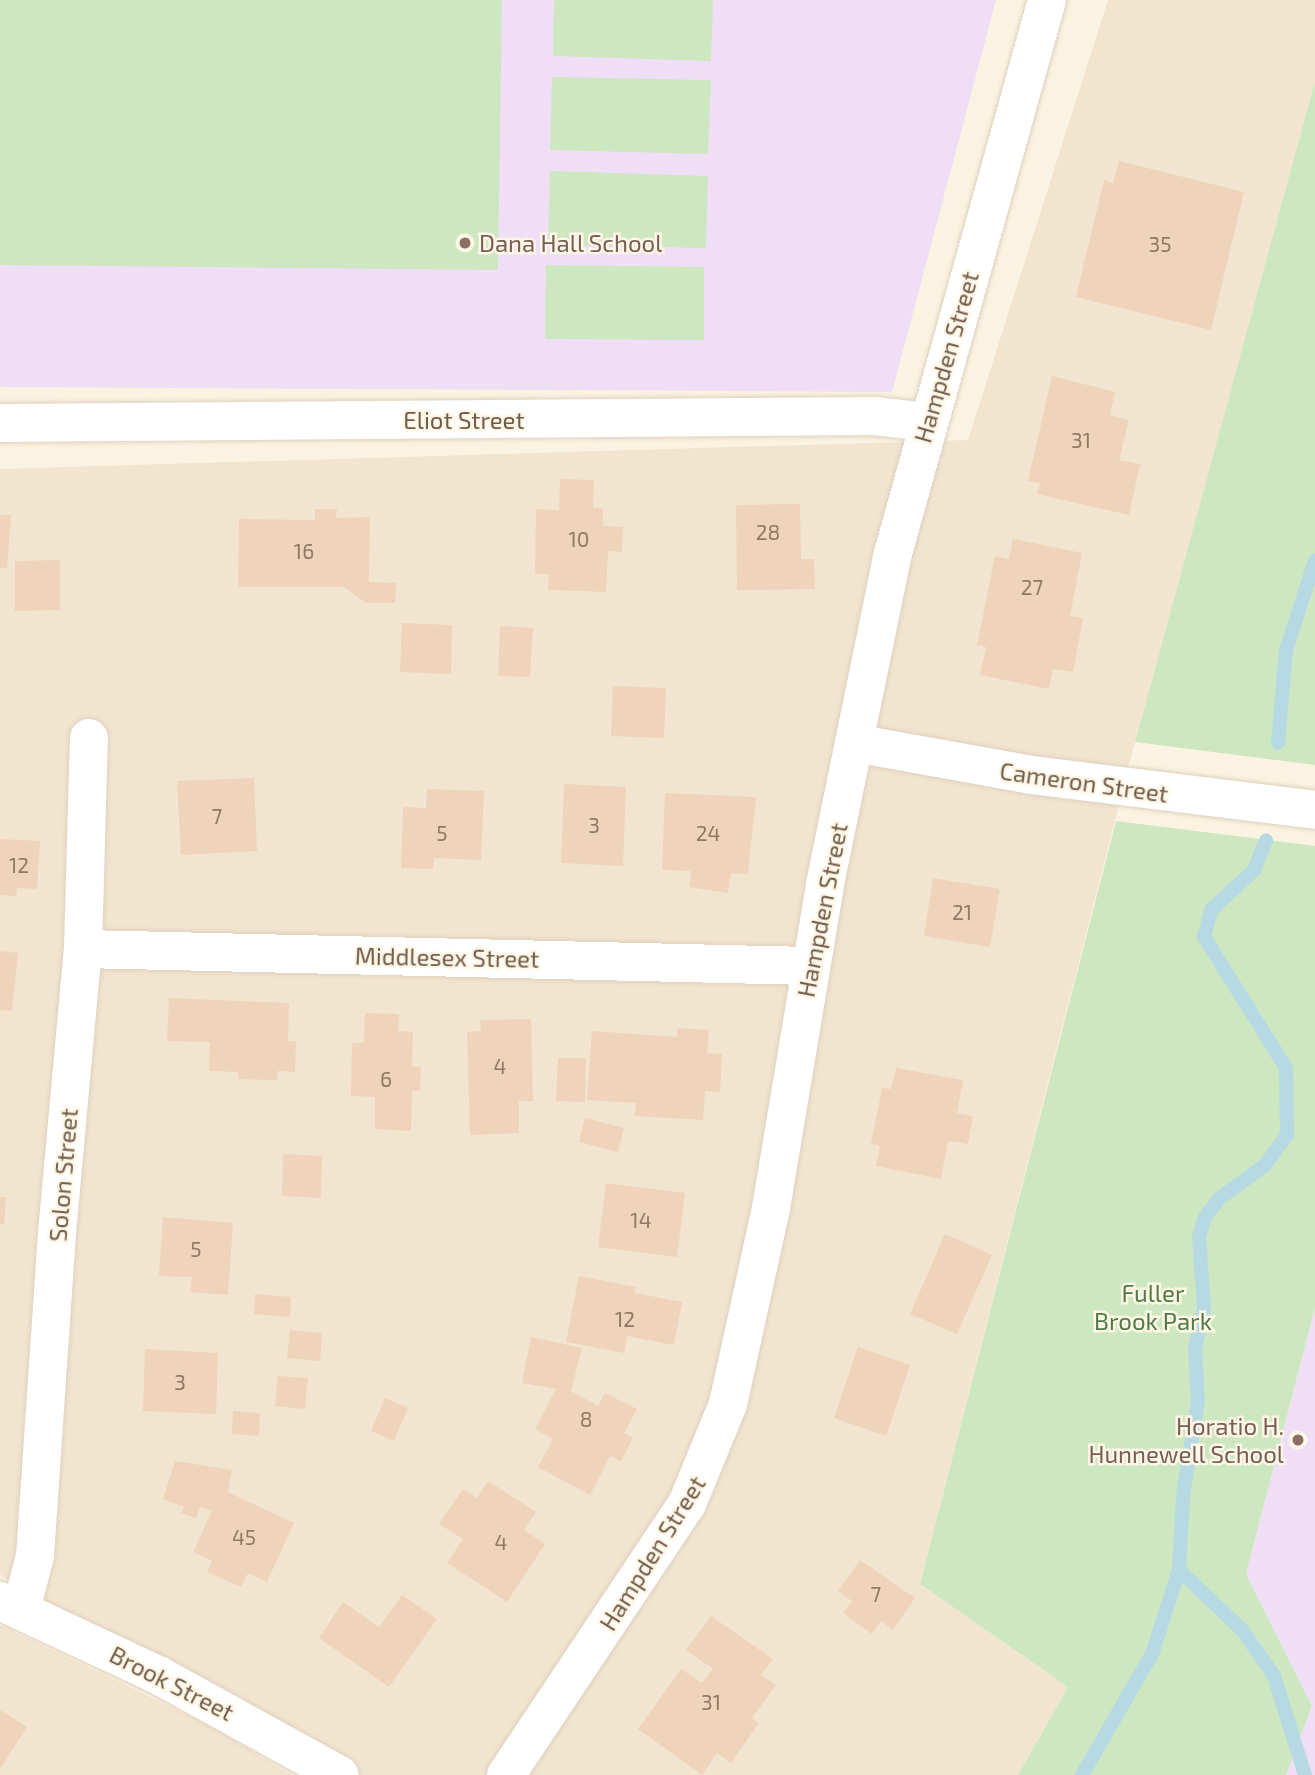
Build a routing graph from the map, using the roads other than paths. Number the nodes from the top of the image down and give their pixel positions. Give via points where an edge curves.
1 (1047, 0) edge
2 (927, 422) junction
3 (0, 423) edge
4 (89, 738) dead end
5 (854, 743) junction
6 (1315, 810) edge
7 (83, 949) junction
8 (810, 966) junction
9 (11, 1605) edge
10 (339, 1775) edge
11 (506, 1775) edge

1 - 2 street, Hampden Street
2 - 3 street, Eliot Street via 874,416
2 - 5 street, Hampden Street via 889,569
4 - 7 street, Solon Street
5 - 6 street, Cameron Street via 1056,779
5 - 8 street, Hampden Street
7 - 8 street, Middlesex Street
7 - 9 street, Solon Street via 57,1233 36,1556
8 - 11 street, Hampden Street via 756,1286 717,1437 687,1504 655,1556
9 - 10 street, Brook Street via 160,1676

